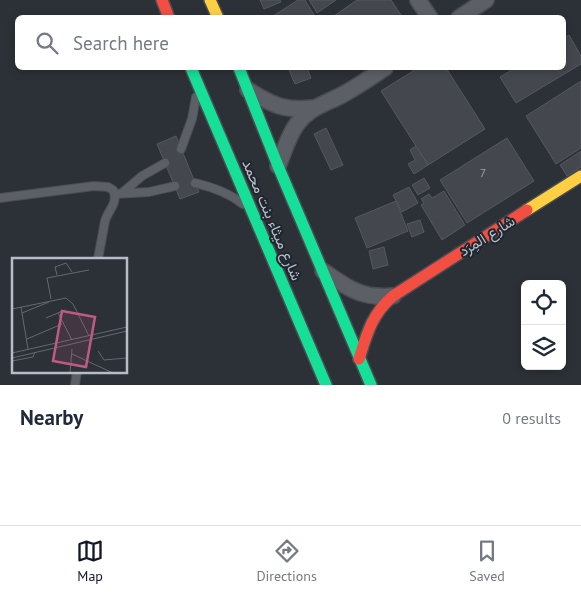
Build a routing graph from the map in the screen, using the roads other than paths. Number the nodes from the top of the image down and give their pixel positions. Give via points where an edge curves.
1 (162, 0) edge
2 (210, 0) edge
3 (418, 0) edge
4 (486, 0) edge
5 (169, 15) edge
6 (217, 15) edge
7 (428, 15) edge
8 (464, 15) edge
9 (192, 70) edge
10 (240, 70) edge
11 (382, 70) edge
12 (198, 83) junction
13 (248, 90) junction
14 (313, 108) junction
15 (181, 149) dead end
16 (165, 163) dead end
17 (278, 166) junction
18 (581, 176) edge
19 (195, 183) dead end
20 (175, 186) dead end
21 (119, 194) junction
22 (0, 198) edge
23 (252, 212) junction
24 (98, 258) edge
25 (322, 271) junction
26 (393, 296) junction
27 (359, 359) junction
28 (77, 372) edge
29 (75, 385) edge
30 (326, 385) edge
31 (370, 385) edge

1 - 5 main road
2 - 6 main road
3 - 7 street
4 - 8 street
9 - 12 main road, شارع ميثاء بنت محمد
10 - 13 main road, شارع ميثاء بنت محمد
11 - 14 street via 341,96
12 - 15 lane via 192,119
12 - 23 main road, شارع ميثاء بنت محمد
13 - 14 street via 278,106
13 - 17 main road, شارع ميثاء بنت محمد
14 - 17 street via 296,125
16 - 21 lane
17 - 25 main road, شارع ميثاء بنت محمد
18 - 26 main road, شارع المِرَد
19 - 23 lane via 224,192
20 - 21 lane
21 - 22 lane via 101,186
21 - 24 lane via 106,216
23 - 30 main road, شارع ميثاء بنت محمد
25 - 26 street via 362,294
25 - 27 main road, شارع ميثاء بنت محمد
26 - 27 main road, شارع المِرَد via 383,303 369,325
27 - 31 main road, شارع ميثاء بنت محمد
28 - 29 lane

